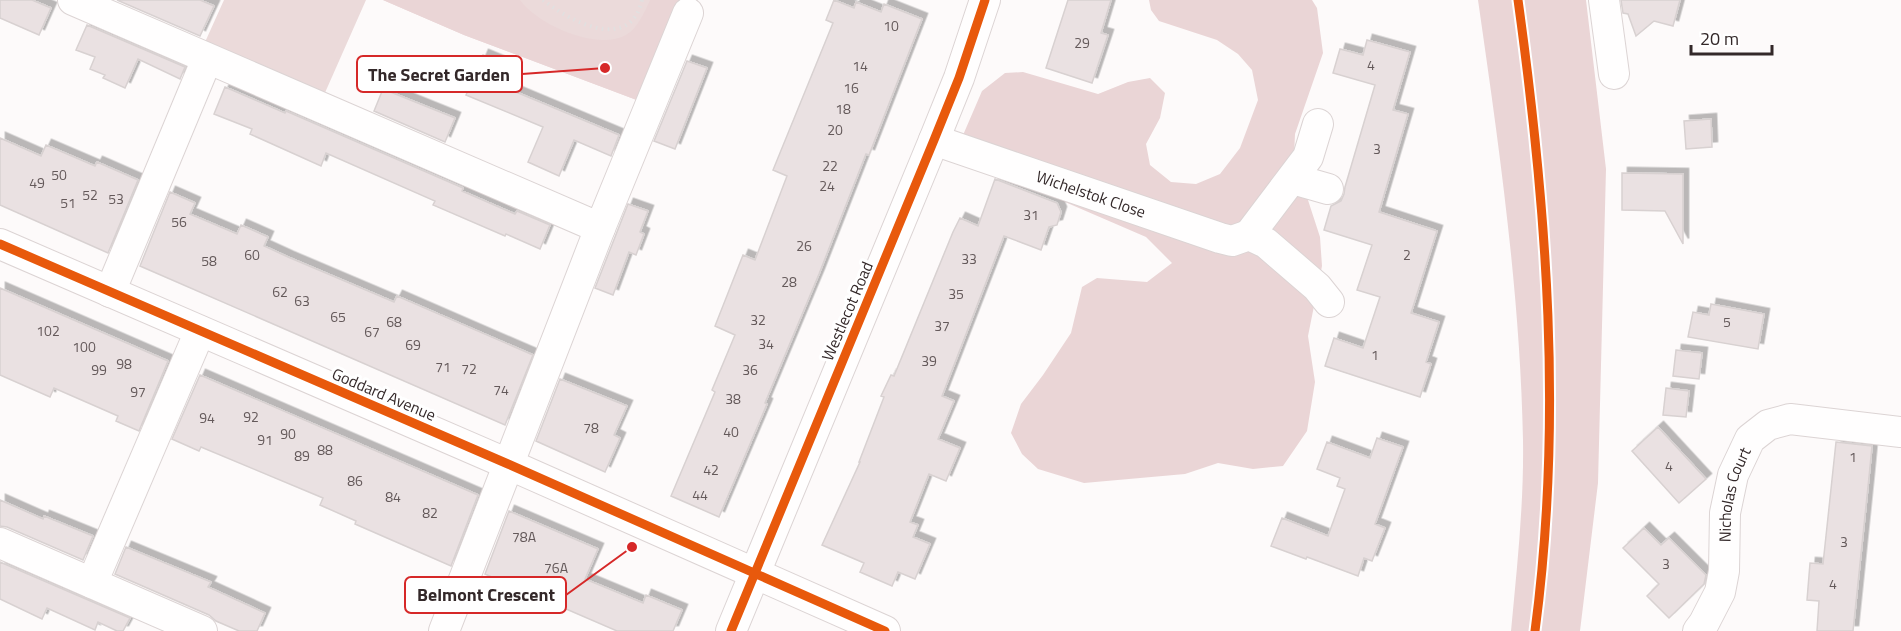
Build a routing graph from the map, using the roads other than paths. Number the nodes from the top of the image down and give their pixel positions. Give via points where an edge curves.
1 (73, 0) edge
2 (985, 0) edge
3 (1604, 0) edge
4 (688, 13) dead end
5 (207, 59) junction
6 (1614, 74) dead end
7 (1318, 124) dead end
8 (934, 140) junction
9 (1293, 179) junction
10 (1328, 189) dead end
11 (600, 228) junction
12 (1249, 235) junction
13 (0, 244) edge
14 (110, 291) junction
15 (1329, 302) dead end
16 (200, 331) junction
17 (1901, 432) edge
18 (508, 464) junction
19 (0, 543) edge
20 (754, 574) junction
21 (92, 583) junction
22 (202, 631) edge
23 (444, 631) edge
24 (731, 631) edge
25 (885, 631) edge
26 (1698, 631) edge

1 - 5 street
2 - 8 street, Westlecot Road
3 - 6 street
4 - 11 street
5 - 11 street
5 - 14 street
7 - 9 street via 1308,157
8 - 12 street, Wichelstok Close via 1220,238 1232,241
8 - 20 street, Westlecot Road
9 - 10 street
9 - 12 street
11 - 18 street
12 - 15 street via 1266,243 1317,286
13 - 14 street, Goddard Avenue
14 - 16 street, Goddard Avenue
16 - 18 street, Goddard Avenue
16 - 21 street
17 - 26 street, Nicholas Court via 1790,419 1768,424 1750,439 1733,475 1725,513 1720,592
18 - 20 street, Goddard Avenue
18 - 23 street
19 - 21 street
20 - 24 street, Westlecot Road
20 - 25 street, Goddard Avenue
21 - 22 street

